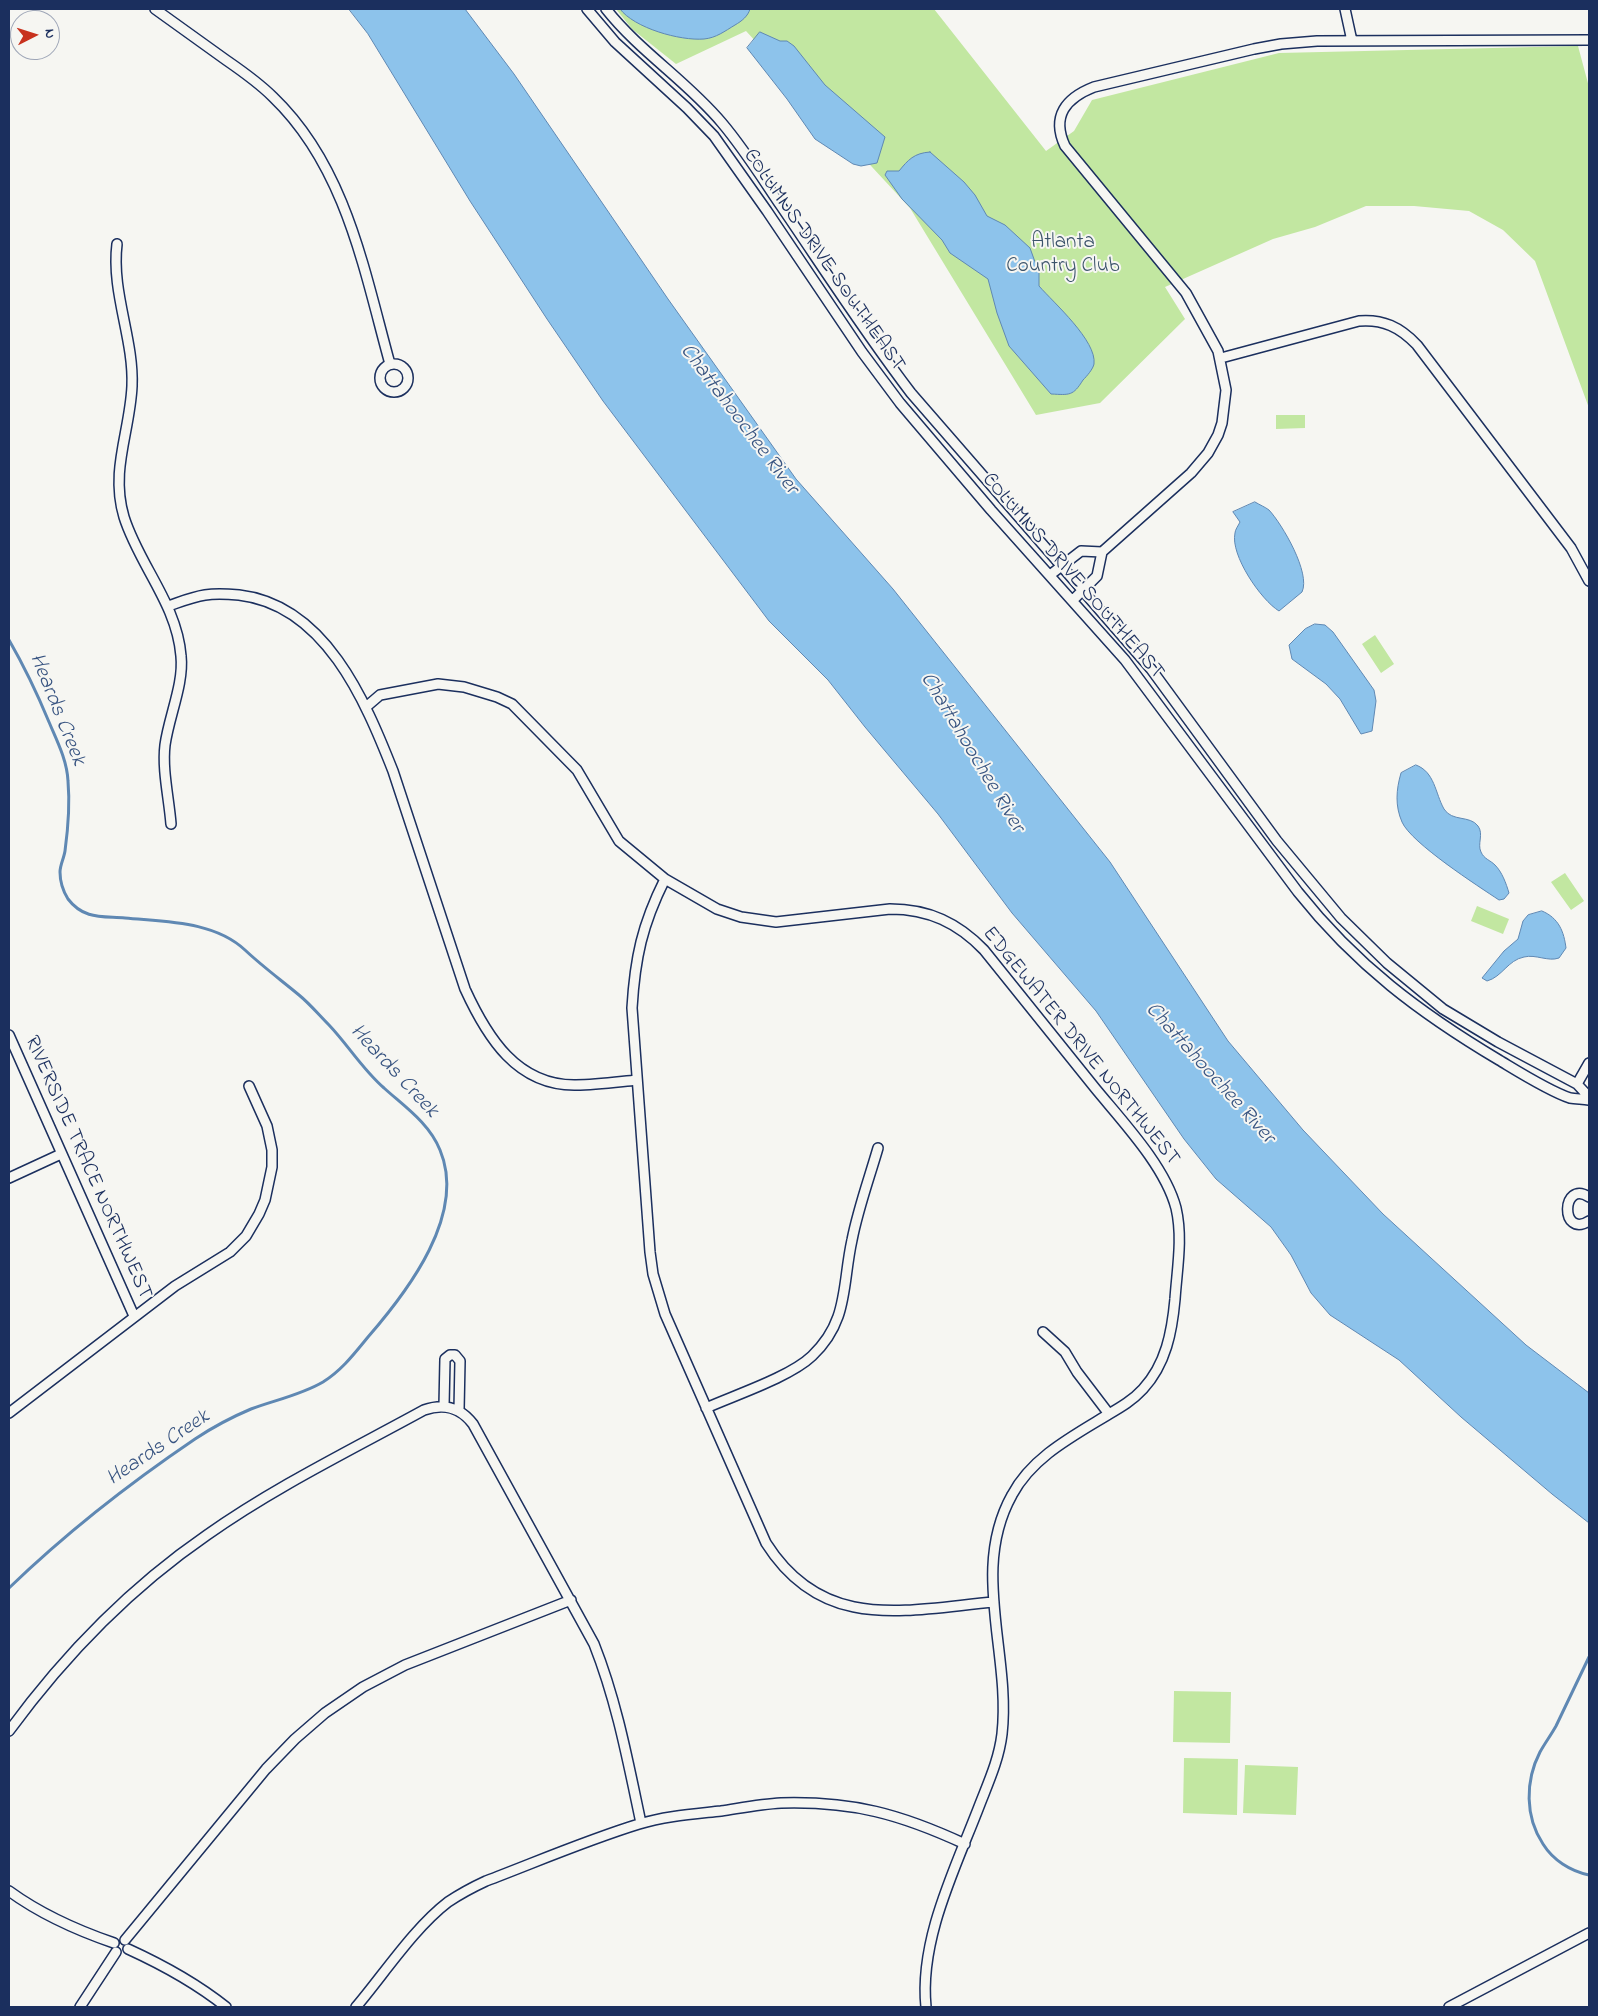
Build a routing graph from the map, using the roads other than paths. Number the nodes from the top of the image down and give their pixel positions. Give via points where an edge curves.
1 (155, 9) edge
2 (587, 9) edge
3 (606, 9) edge
4 (1345, 9) edge
5 (1589, 40) edge
6 (1352, 41) junction
7 (117, 244) dead end
8 (1221, 358) junction
9 (390, 364) dead end
10 (1102, 552) junction
11 (1061, 565) junction
12 (1050, 575) junction
13 (1589, 581) edge
14 (1083, 590) junction
15 (1073, 600) junction
16 (168, 606) junction
17 (366, 706) junction
18 (171, 824) dead end
19 (665, 879) junction
20 (9, 1035) edge
21 (1589, 1063) edge
22 (637, 1080) junction
23 (1577, 1084) junction
24 (249, 1086) dead end
25 (1589, 1098) edge
26 (878, 1148) dead end
27 (61, 1154) junction
28 (9, 1178) edge
29 (1589, 1197) edge
30 (1589, 1221) edge
31 (134, 1316) junction
32 (1043, 1332) dead end
33 (444, 1406) junction
34 (706, 1408) junction
35 (459, 1410) junction
36 (9, 1413) edge
37 (1109, 1414) junction
38 (571, 1600) junction
39 (994, 1602) junction
40 (9, 1732) edge
41 (641, 1823) junction
42 (965, 1844) junction
43 (9, 1891) edge
44 (1589, 1933) edge
45 (127, 1945) junction
46 (115, 1948) junction
47 (80, 2007) edge
48 (226, 2007) edge
49 (356, 2007) edge
50 (926, 2007) edge
51 (1449, 2007) edge

1 - 9 street via 274,97 312,145 336,188 351,225
2 - 12 street, COLUMNS DRIVE SOUTHEAST via 615,42 714,136 880,377
3 - 11 street, COLUMNS DRIVE SOUTHEAST via 624,31 722,122 756,166 905,386
4 - 6 street
5 - 6 street
6 - 8 street via 1290,43 1228,54 1094,88 1072,99 1062,111 1059,129 1065,146 1186,293
7 - 16 street via 116,267 132,385 130,416 119,461 120,496 129,532
8 - 10 street via 1226,402 1213,446 1191,473
8 - 13 street via 1359,321 1382,322 1400,329 1417,345 1555,527
10 - 11 street via 1081,551
10 - 14 street via 1097,576
11 - 12 street
11 - 14 street, COLUMNS DRIVE SOUTHEAST
12 - 15 street, COLUMNS DRIVE SOUTHEAST
14 - 15 street
14 - 23 street, COLUMNS DRIVE SOUTHEAST via 1150,669 1277,841 1362,940 1443,1009
15 - 25 street, COLUMNS DRIVE SOUTHEAST via 1126,660 1311,908 1358,958 1417,1007 1483,1051 1570,1098
16 - 17 street via 222,593 248,596 282,608 304,621 322,639
16 - 18 street via 178,632 182,657 165,747
17 - 19 street, EDGEWATER DRIVE NORTHWEST via 380,694 438,684 464,686 512,704 577,770 619,841
17 - 22 street via 393,771 465,989 490,1035 523,1071 545,1081 576,1086
19 - 22 street via 644,925 634,970 632,1008
19 - 37 street, EDGEWATER DRIVE NORTHWEST via 717,909 762,921 798,921 890,909 921,911 955,925 984,950 1156,1165 1176,1207 1179,1245 1168,1346 1158,1368 1143,1388
20 - 27 street, RIVERSIDE TRACE NORTHWEST
21 - 23 street
22 - 34 street via 653,1274 665,1314
23 - 25 street, COLUMNS DRIVE SOUTHEAST
24 - 31 street via 265,1119 272,1150 270,1184 259,1214 246,1236 230,1252
26 - 34 street via 852,1239 842,1307 827,1339 812,1357 794,1369
27 - 28 street
27 - 31 street, RIVERSIDE TRACE NORTHWEST
29 - 30 street via 1579,1194 1572,1197 1566,1210 1573,1222
31 - 36 street
32 - 37 street via 1065,1352
33 - 35 street
33 - 35 street via 445,1360 455,1355 460,1361
33 - 40 street via 424,1410 271,1493 207,1535 149,1579 98,1626 52,1676
34 - 39 street via 766,1543 784,1567 806,1586 840,1604 874,1611
35 - 38 street via 473,1424
37 - 39 street, EDGEWATER DRIVE NORTHWEST via 1046,1454 1012,1493 994,1543 991,1569
38 - 41 street via 594,1644 610,1686
38 - 45 street via 405,1665 325,1714 266,1769
39 - 42 street, EDGEWATER DRIVE NORTHWEST via 1003,1700 1002,1734 995,1766
41 - 42 street via 779,1803 826,1803 895,1815
41 - 49 street via 465,1891 426,1922
42 - 50 street, EDGEWATER DRIVE NORTHWEST via 934,1925 927,1954 924,1976
43 - 46 street via 50,1918
44 - 51 street
45 - 46 street via 117,1940
45 - 46 street via 124,1954
45 - 48 street via 189,1980
46 - 47 street

